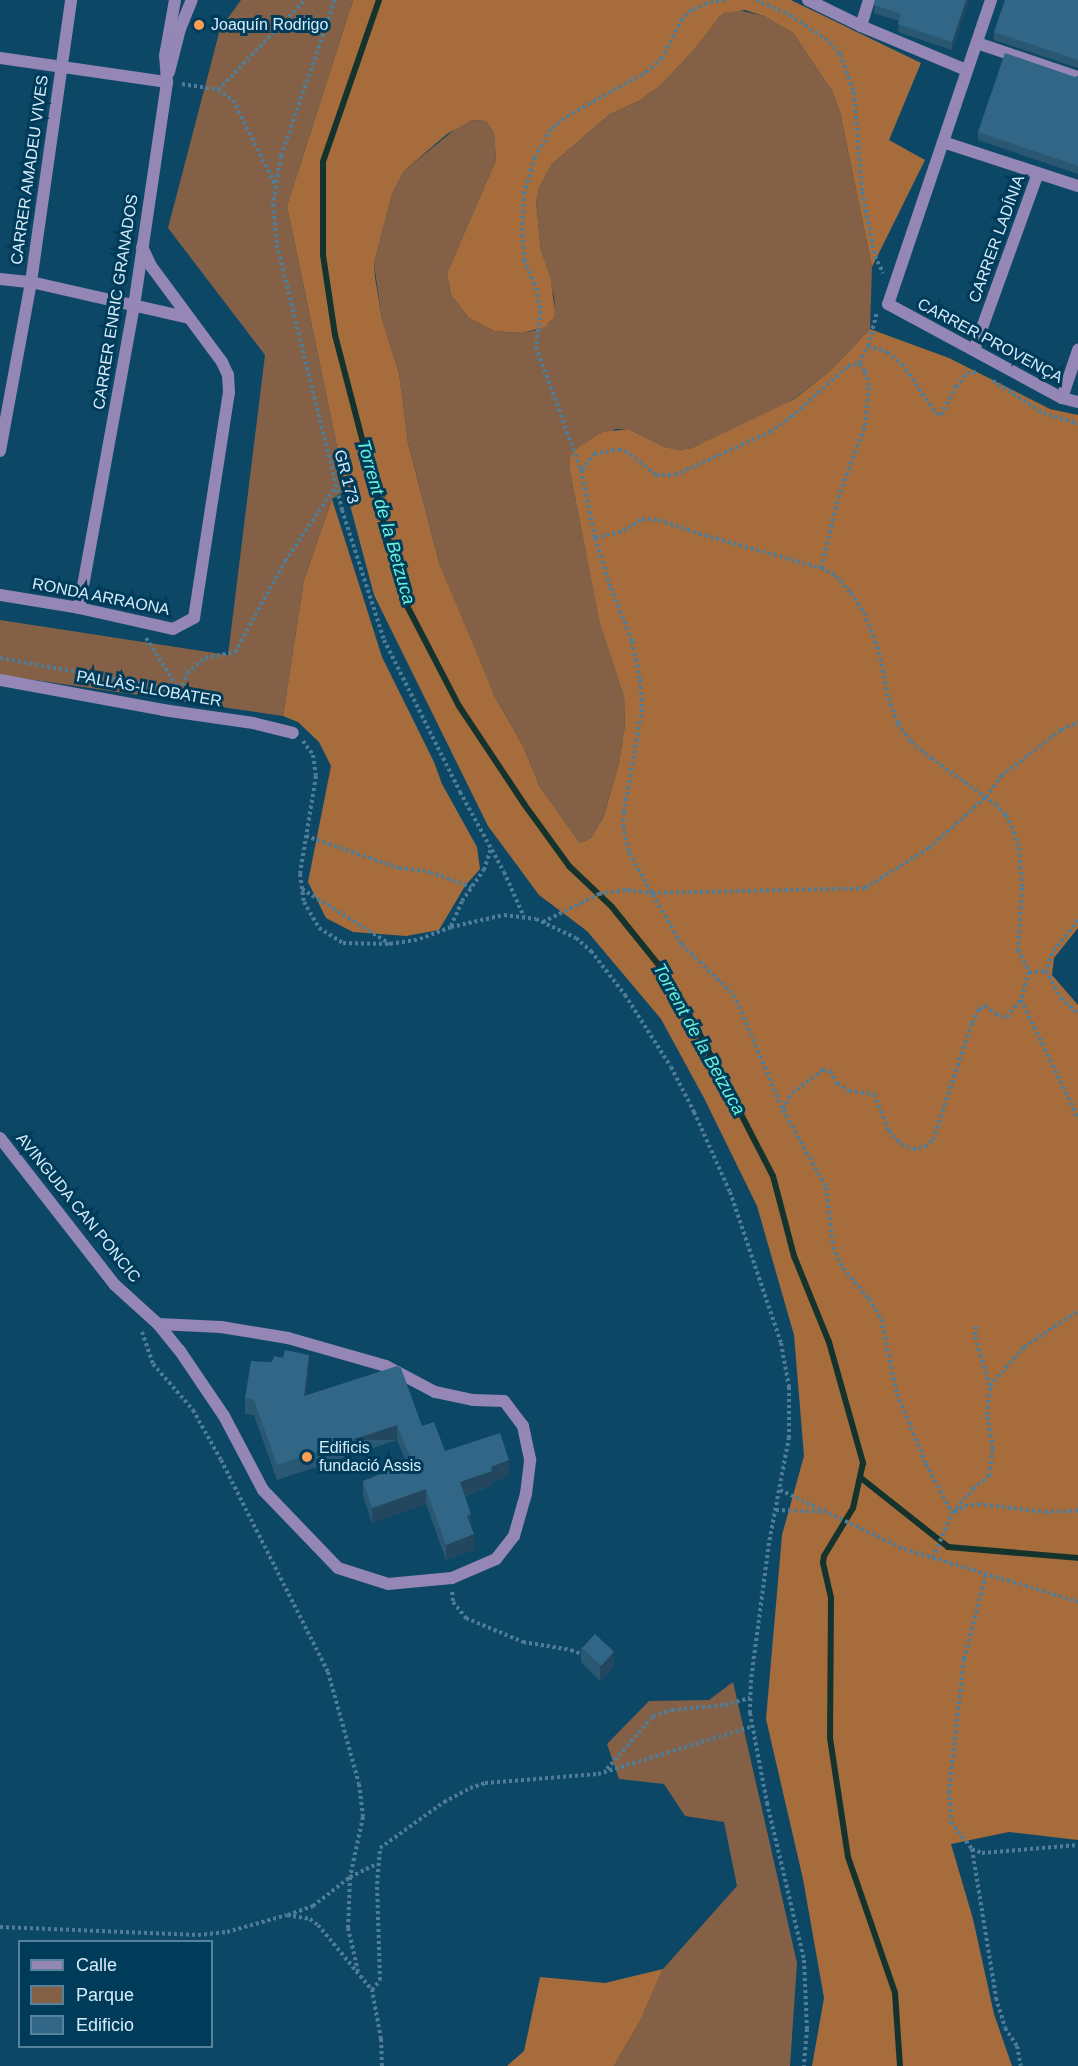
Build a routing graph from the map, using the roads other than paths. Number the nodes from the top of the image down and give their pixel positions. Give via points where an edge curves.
1 (71, 0) edge
2 (175, 0) edge
3 (192, 0) edge
4 (808, 0) edge
5 (869, 0) edge
6 (991, 0) edge
7 (861, 27) junction
8 (976, 43) junction
9 (0, 58) edge
10 (61, 66) junction
11 (966, 70) junction
12 (1078, 76) edge
13 (166, 82) junction
14 (943, 142) junction
15 (1038, 173) junction
16 (1078, 186) edge
17 (142, 247) junction
18 (0, 279) edge
19 (31, 282) junction
20 (134, 306) junction
21 (189, 318) junction
22 (974, 350) junction
23 (1078, 350) edge
24 (1062, 398) junction
25 (1078, 402) edge
26 (0, 451) edge
27 (0, 595) edge
28 (79, 608) junction
29 (0, 680) edge
30 (293, 733) road end
31 (0, 1138) edge
32 (158, 1324) junction

1 - 10 street, CARRER AMADEU VIVES
2 - 13 street, CARRER ENRIC GRANADOS via 165,56
3 - 13 street
4 - 7 street
5 - 7 street
6 - 8 street
7 - 11 street
8 - 11 street
8 - 12 street
9 - 10 street
10 - 13 street
10 - 19 street, CARRER AMADEU VIVES
11 - 14 street
13 - 17 street, CARRER ENRIC GRANADOS
14 - 15 street
14 - 22 street, CARRER PROVENÇA via 883,307
15 - 16 street
15 - 22 street, CARRER LADÍNIA
17 - 20 street, CARRER ENRIC GRANADOS
17 - 21 street
18 - 19 street
19 - 20 street
19 - 26 street, CARRER AMADEU VIVES
20 - 21 street
20 - 28 street, CARRER ENRIC GRANADOS
21 - 28 street, RONDA ARRAONA via 222,362 230,393 194,618 173,629
22 - 24 street, CARRER PROVENÇA
23 - 24 street
24 - 25 street, CARRER PROVENÇA
27 - 28 street, RONDA ARRAONA
29 - 30 street, PALLÀS-LLOBATER
31 - 32 street, AVINGUDA CAN PONCIC via 115,1286
32 - 32 street, AVINGUDA CAN PONCIC via 224,1416 263,1490 338,1568 388,1584 452,1578 495,1559 514,1536 526,1494 530,1459 523,1426 504,1401 473,1400 435,1392 386,1366 288,1338 221,1327

